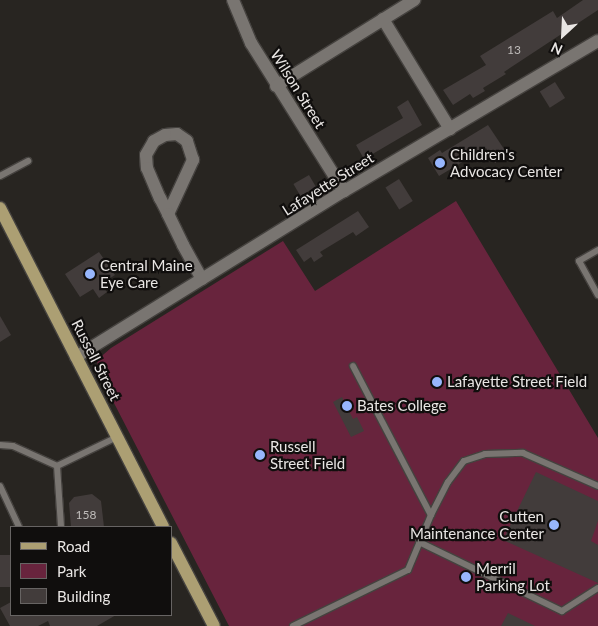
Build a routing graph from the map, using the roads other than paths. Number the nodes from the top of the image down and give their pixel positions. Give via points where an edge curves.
1 (233, 0) edge
2 (414, 0) edge
3 (383, 20) junction
4 (598, 41) edge
5 (276, 86) junction
6 (450, 128) junction
7 (28, 161) dead end
8 (0, 176) edge
9 (344, 191) junction
10 (0, 208) edge
11 (168, 214) junction
12 (598, 250) edge
13 (202, 280) junction
14 (598, 296) edge
15 (76, 357) junction
16 (353, 366) dead end
17 (117, 437) junction
18 (0, 445) edge
19 (57, 466) junction
20 (0, 486) edge
21 (598, 486) edge
22 (431, 515) junction
23 (19, 526) edge
24 (61, 526) edge
25 (162, 526) edge
26 (420, 542) junction
27 (172, 545) edge
28 (598, 588) edge
29 (214, 626) edge
30 (293, 626) edge

1 - 5 street, Wilson Street via 251,43
2 - 3 street
3 - 5 street
3 - 6 street
4 - 6 street, Lafayette Street
5 - 9 street, Wilson Street
6 - 9 street, Lafayette Street
7 - 8 lane
9 - 13 street, Lafayette Street
10 - 15 main road, Russell Street
11 - 11 street via 193,160 187,141 177,134 165,135 154,141 146,155 147,168
11 - 13 street
12 - 14 lane via 580,261
13 - 15 street, Lafayette Street
15 - 17 main road, Russell Street
16 - 22 lane
17 - 19 lane
17 - 25 main road, Russell Street
18 - 19 lane via 14,446
19 - 24 lane
20 - 23 lane
21 - 22 lane via 523,453 485,454 464,461
22 - 26 lane
26 - 28 lane via 562,611
26 - 30 lane via 408,570
27 - 29 main road

